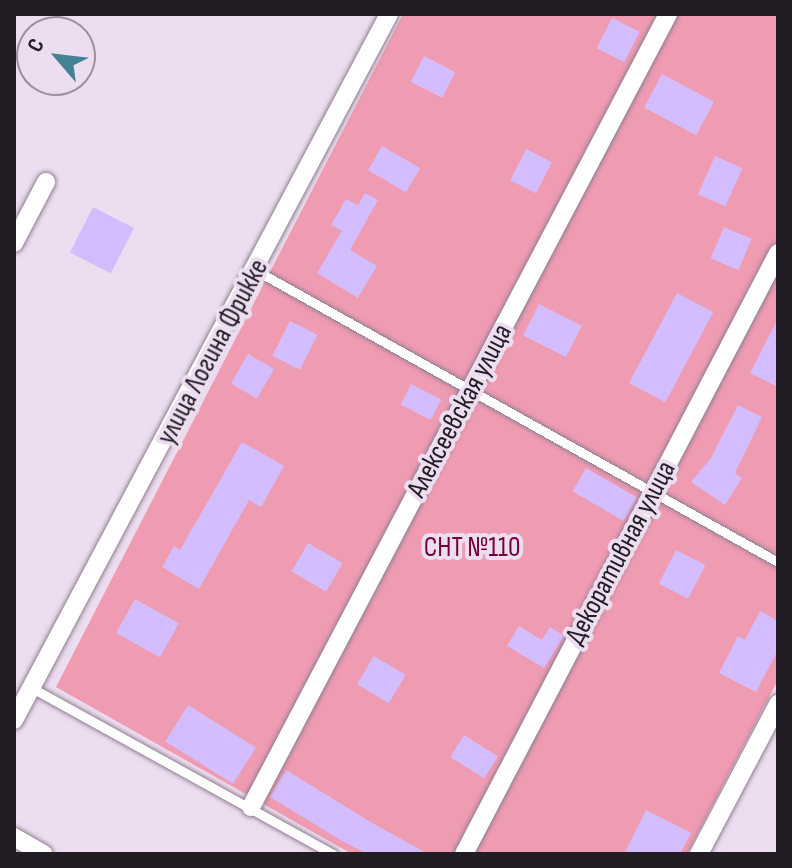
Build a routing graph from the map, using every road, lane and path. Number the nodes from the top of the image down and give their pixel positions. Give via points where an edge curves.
1 (389, 14) edge
2 (668, 14) edge
3 (46, 182) dead end
4 (14, 243) edge
5 (778, 253) edge
6 (257, 271) junction
7 (470, 390) junction
8 (653, 493) junction
9 (778, 562) edge
10 (32, 688) junction
11 (778, 704) edge
12 (14, 720) edge
13 (251, 807) junction
14 (14, 837) edge
15 (43, 854) edge
16 (333, 854) edge
17 (464, 854) edge
18 (699, 854) edge

1 - 6 street, улица Логина Фрикке
2 - 7 street, Алексеевская улица
3 - 4 street
5 - 8 street, Декоративная улица
6 - 7 lane
6 - 10 street, улица Логина Фрикке
7 - 8 lane
7 - 13 street, Алексеевская улица
8 - 9 lane
8 - 17 street, Декоративная улица
10 - 12 street, улица Логина Фрикке
10 - 13 lane
11 - 18 street
13 - 16 lane
14 - 15 street

